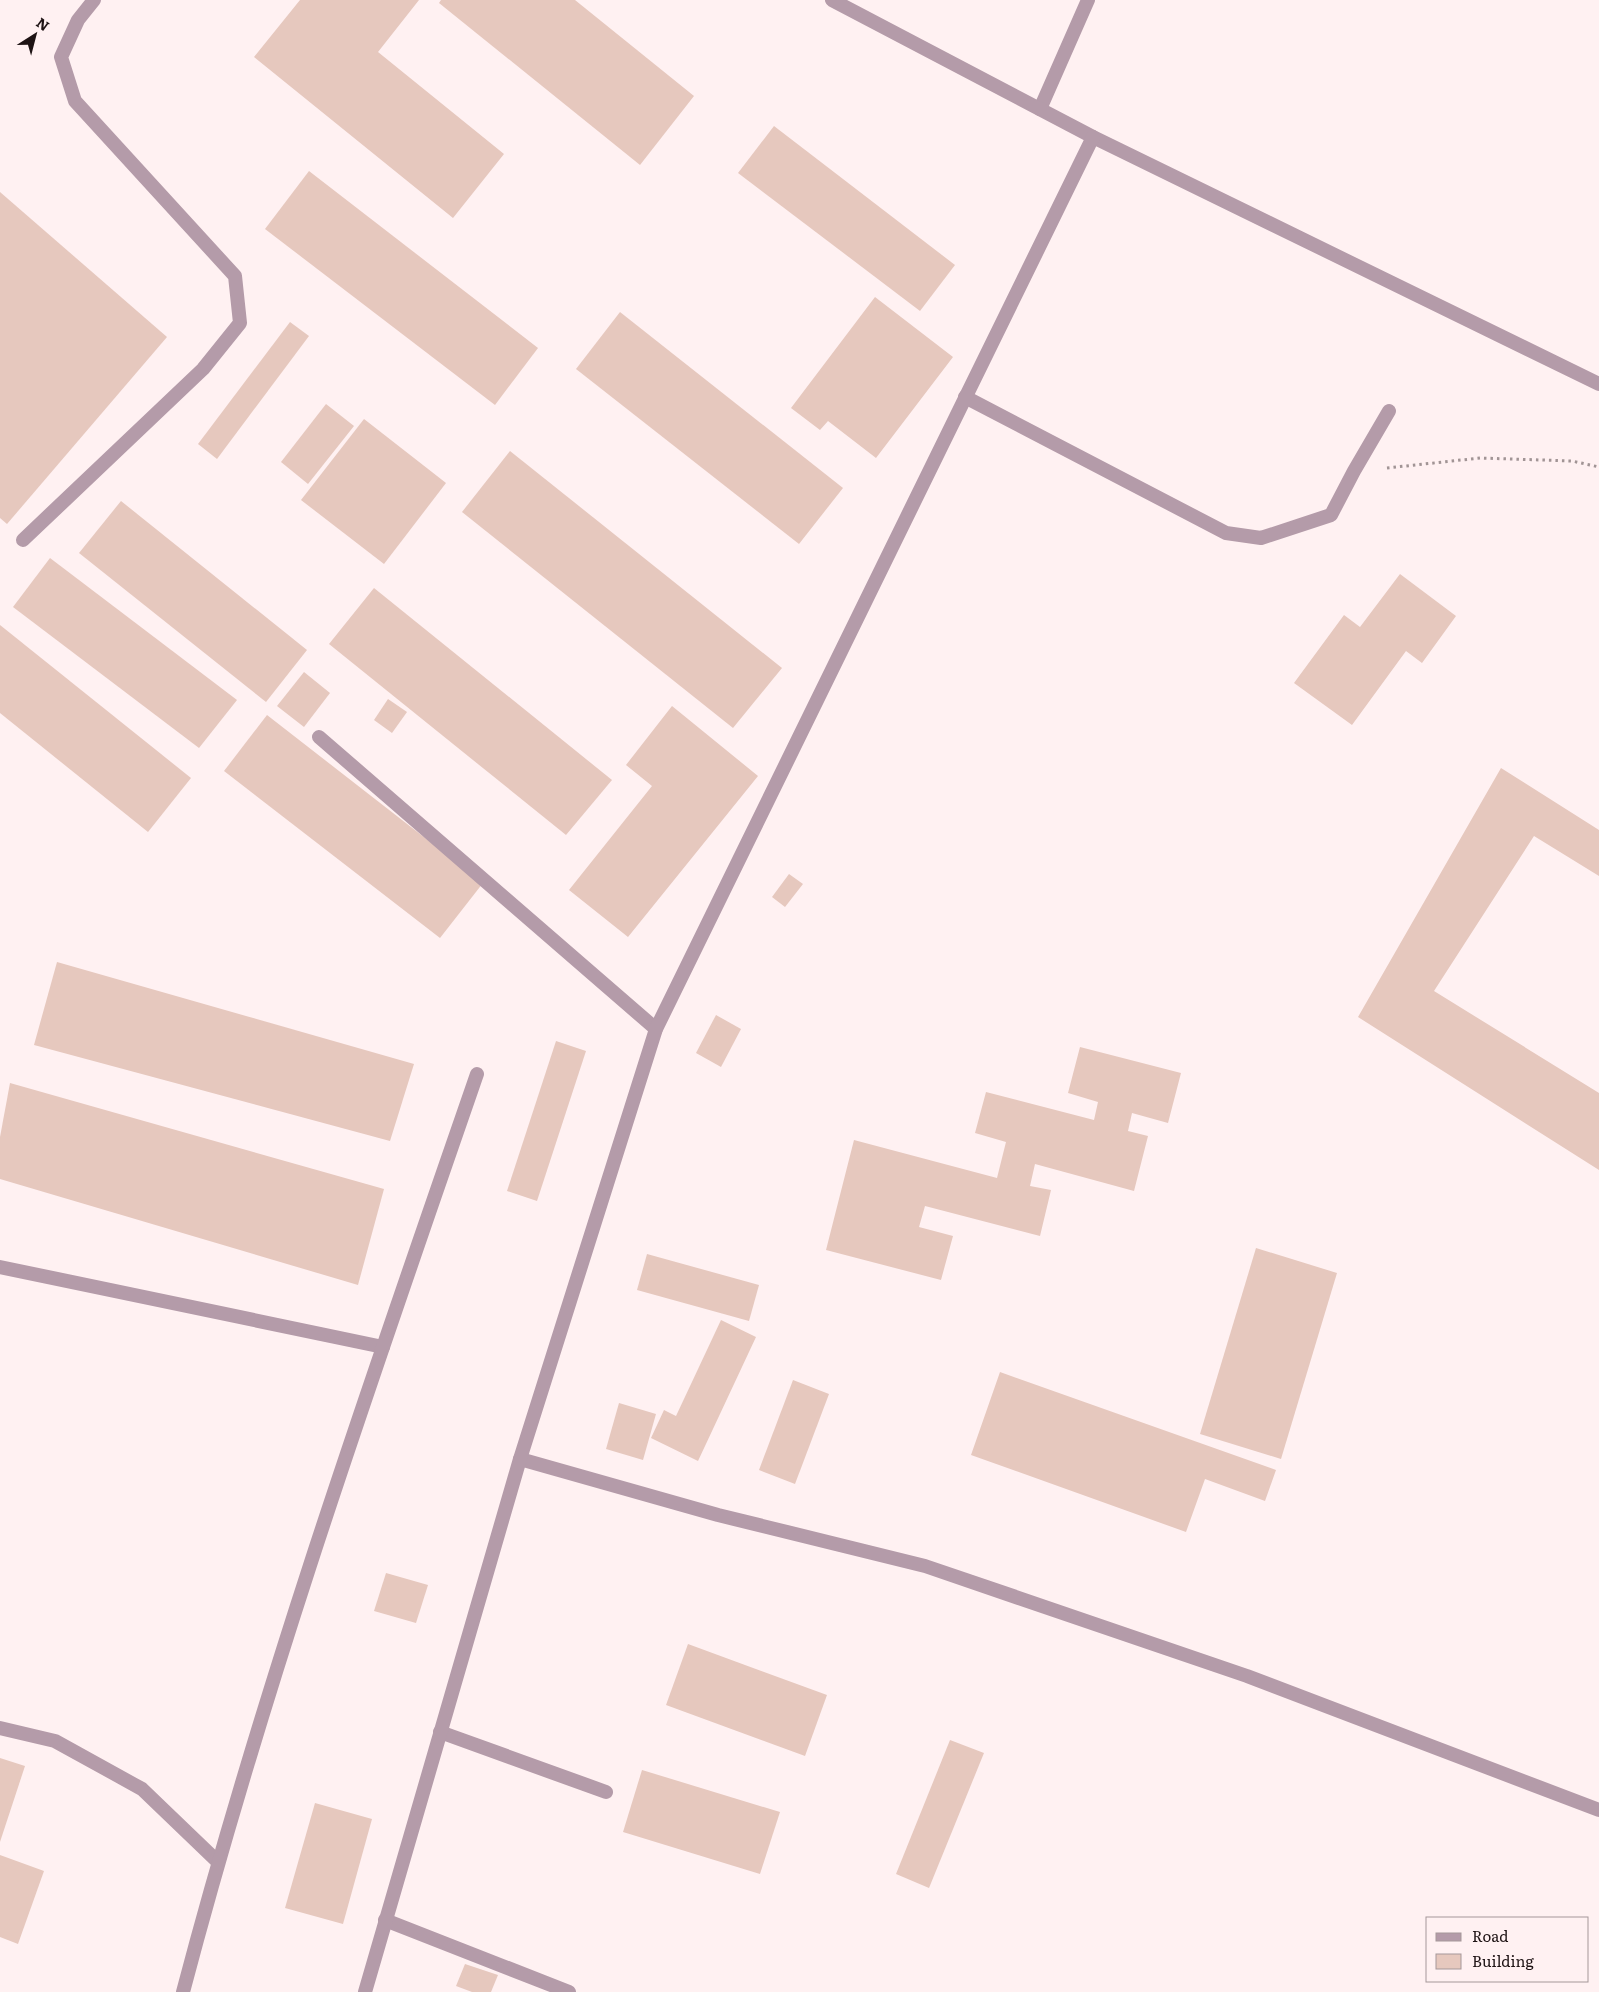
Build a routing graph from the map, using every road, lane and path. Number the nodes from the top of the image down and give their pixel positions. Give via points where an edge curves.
1 (94, 0) edge
2 (832, 0) edge
3 (1088, 0) edge
4 (1040, 109) junction
5 (1092, 137) junction
6 (1599, 384) edge
7 (965, 397) junction
8 (1389, 411) dead end
9 (1599, 467) edge
10 (1354, 471) junction
11 (24, 540) dead end
12 (319, 737) dead end
13 (656, 1029) junction
14 (477, 1074) dead end
15 (0, 1267) edge
16 (383, 1347) junction
17 (520, 1459) junction
18 (0, 1728) edge
19 (440, 1732) junction
20 (606, 1792) dead end
21 (1599, 1810) edge
22 (218, 1862) junction
23 (385, 1920) junction
24 (183, 1992) edge
25 (365, 1992) edge
26 (569, 1992) edge

1 - 11 street via 78,20 61,57 75,100 235,276 240,323 203,369
2 - 4 street
3 - 4 street
4 - 5 street
5 - 6 street
5 - 7 street
7 - 10 street via 1226,532 1261,538 1331,515
7 - 13 street
8 - 10 street
9 - 10 path via 1572,461 1480,458
12 - 13 street
13 - 17 street
14 - 16 street
15 - 16 street
16 - 22 street via 339,1472
17 - 19 street
17 - 21 street via 718,1515 925,1566 1246,1676
18 - 22 street via 55,1741 142,1789
19 - 20 street
19 - 23 street
22 - 24 street
23 - 25 street
23 - 26 street

